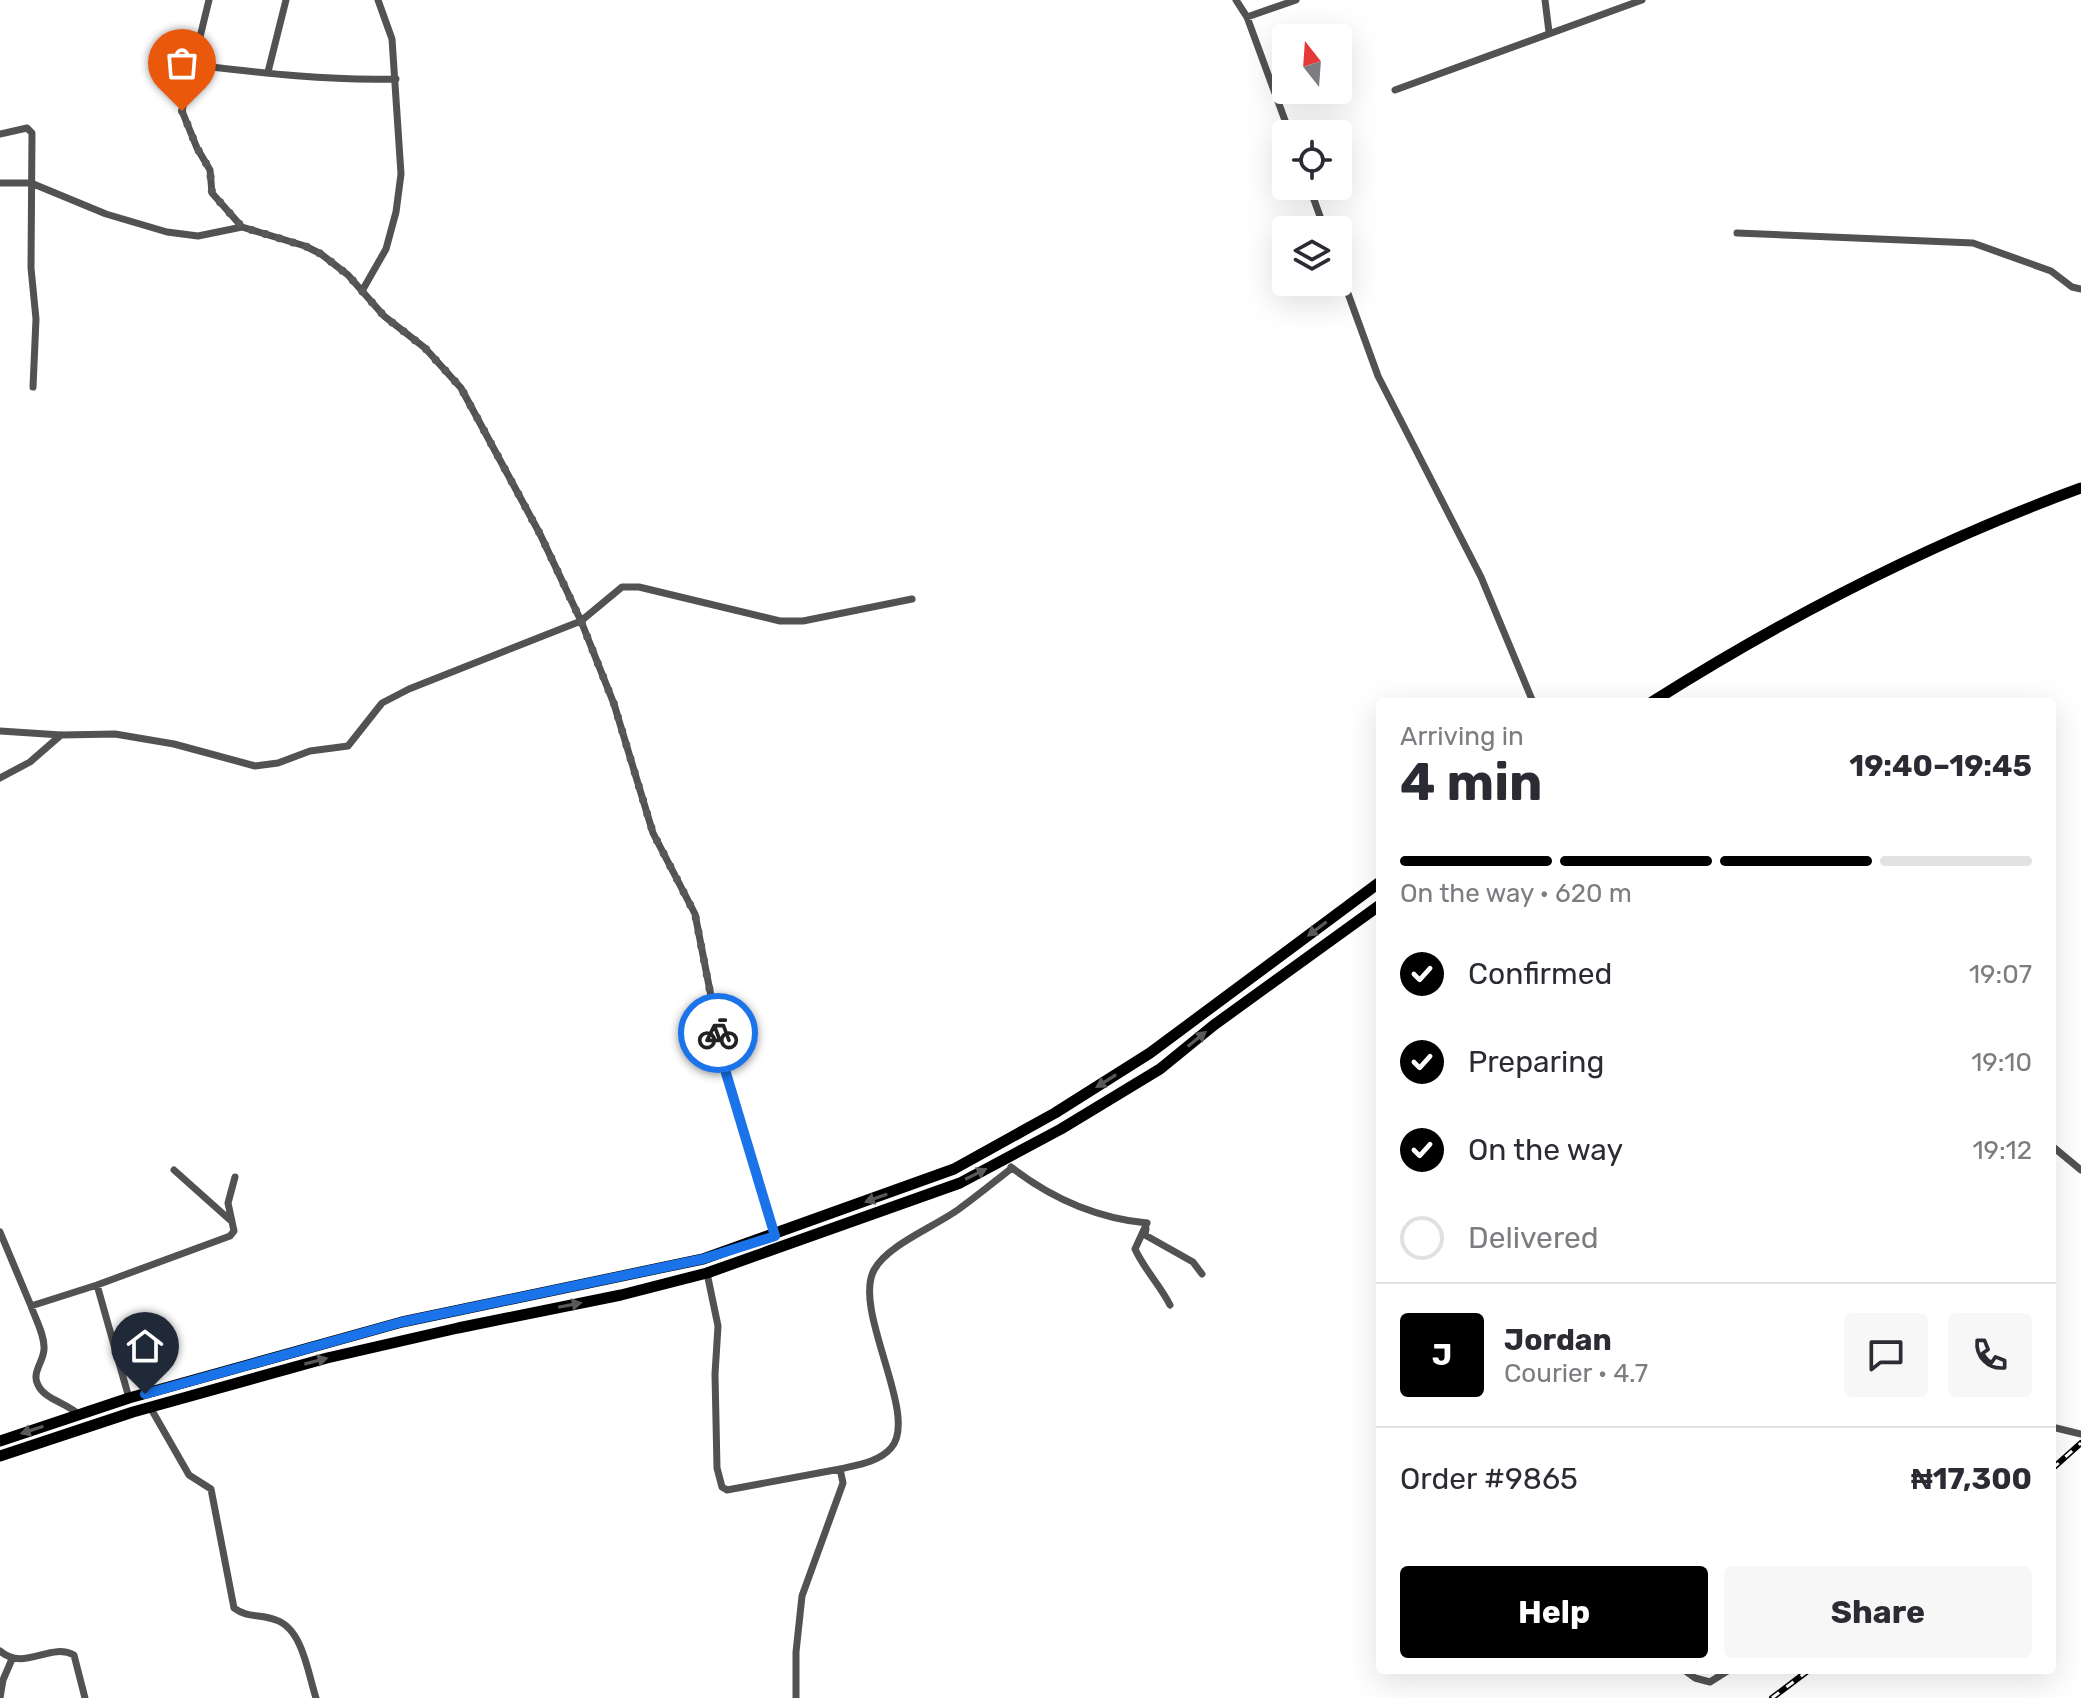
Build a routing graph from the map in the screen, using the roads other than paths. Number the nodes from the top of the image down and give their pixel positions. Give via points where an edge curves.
1 (209, 0) edge
2 (286, 0) edge
3 (378, 0) edge
4 (1236, 0) edge
5 (1296, 0) edge
6 (1545, 0) edge
7 (1642, 0) edge
8 (1247, 17) junction
9 (1549, 32) junction
10 (195, 65) junction
11 (268, 72) junction
12 (396, 79) junction
13 (1395, 90) dead end
14 (1285, 120) edge
15 (0, 134) edge
16 (0, 183) edge
17 (31, 183) junction
18 (242, 227) junction
19 (1737, 233) dead end
20 (2081, 289) edge
21 (362, 291) junction
22 (1349, 296) edge
23 (33, 387) dead end
24 (2081, 488) edge
25 (912, 599) dead end
26 (581, 621) junction
27 (1531, 698) edge
28 (1658, 698) edge
29 (0, 731) edge
30 (61, 735) junction
31 (0, 778) edge
32 (1376, 885) edge
33 (1376, 908) edge
34 (2056, 1149) edge
35 (1009, 1164) junction
36 (174, 1170) dead end
37 (2081, 1170) edge
38 (235, 1177) dead end
39 (231, 1221) junction
40 (1147, 1223) junction
41 (0, 1232) edge
42 (775, 1236) junction
43 (707, 1273) junction
44 (1202, 1274) dead end
45 (97, 1285) junction
46 (1170, 1305) dead end
47 (31, 1306) junction
48 (129, 1398) junction
49 (150, 1407) junction
50 (79, 1415) junction
51 (2056, 1428) edge
52 (2081, 1434) edge
53 (0, 1441) edge
54 (0, 1456) edge
55 (840, 1469) junction
56 (0, 1651) edge
57 (12, 1659) junction
58 (1691, 1674) edge
59 (1723, 1674) edge
60 (0, 1698) edge
61 (85, 1698) edge
62 (316, 1698) edge
63 (796, 1698) edge

1 - 10 street
2 - 11 street
3 - 12 street via 392,39
4 - 8 street
5 - 8 street
6 - 9 street
7 - 9 street
8 - 14 street
9 - 13 street
10 - 11 street
10 - 18 street via 182,111 210,170 212,193
11 - 12 street
12 - 21 street via 401,174 396,212 386,249
15 - 17 street via 27,128 32,133
16 - 17 street
17 - 18 street via 167,232 198,236
17 - 23 street
18 - 21 street via 321,254
19 - 20 street via 1973,243 2051,271
21 - 26 street via 461,388
22 - 27 street via 1378,376 1481,577
24 - 28 main road via 2017,511 1830,598
25 - 26 street via 780,621 622,587
26 - 30 street via 382,703 348,746 310,751 278,763 255,766 115,734
26 - 42 street via 614,704 653,833 695,914 726,1073
29 - 30 street
30 - 31 street via 30,762
32 -> 42 main road via 1150,1053 1044,1120 954,1169
35 -> 33 main road via 1160,1069
34 - 37 street
35 - 40 street via 1062,1201 1115,1220
43 -> 35 main road
35 - 55 street via 957,1211 874,1268 871,1305 897,1438 882,1455
36 - 39 street
38 - 39 street via 228,1194
39 - 45 street via 234,1231 224,1239
40 - 44 street via 1145,1235 1193,1262
40 - 46 street via 1135,1249
41 - 47 street
42 - 48 main road via 703,1259 402,1322
49 -> 43 main road via 406,1339
43 - 55 street via 718,1326 717,1468 722,1487
45 - 47 street
45 - 48 street
47 - 50 street via 44,1344 37,1384
48 - 50 main road
49 - 54 main road
49 - 62 street via 189,1475 211,1489 234,1608 288,1626
50 -> 53 main road
51 - 52 street
55 - 63 street via 843,1483 802,1596
56 - 57 street
57 - 60 street
57 - 61 street via 74,1655
58 - 59 street via 1705,1682

